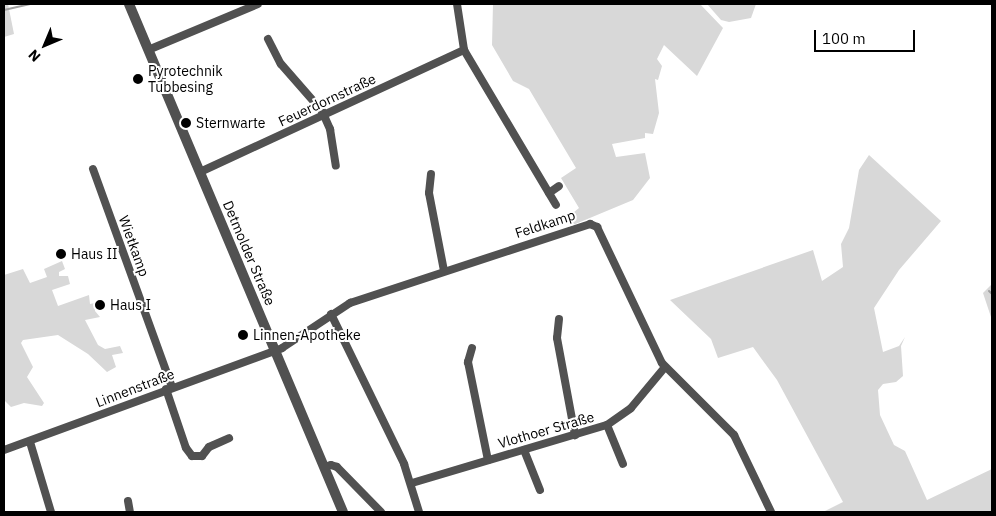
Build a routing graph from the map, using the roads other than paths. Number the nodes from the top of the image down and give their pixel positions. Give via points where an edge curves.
1 (129, 4) edge
2 (258, 4) edge
3 (458, 4) edge
4 (268, 39) dead end
5 (148, 50) junction
6 (464, 50) junction
7 (324, 115) junction
8 (336, 166) dead end
9 (93, 169) dead end
10 (200, 172) junction
11 (431, 174) dead end
12 (559, 186) dead end
13 (548, 193) junction
14 (556, 206) dead end
15 (444, 271) junction
16 (331, 314) junction
17 (560, 319) dead end
18 (472, 348) dead end
19 (275, 350) junction
20 (666, 367) junction
21 (169, 388) junction
22 (607, 425) junction
23 (576, 435) junction
24 (229, 438) dead end
25 (30, 442) junction
26 (4, 450) edge
27 (524, 450) junction
28 (488, 460) junction
29 (623, 464) dead end
30 (324, 467) junction
31 (412, 483) junction
32 (540, 490) dead end
33 (128, 501) dead end
34 (51, 512) edge
35 (130, 512) edge
36 (343, 512) edge
37 (381, 512) edge
38 (418, 512) edge
39 (772, 512) edge

1 - 5 street, Detmolder Straße
2 - 5 street
3 - 6 street
4 - 7 street via 281,64
5 - 10 street, Detmolder Straße
6 - 7 street, Feuerdornstraße
6 - 13 street
7 - 8 street
7 - 10 street, Feuerdornstraße
9 - 21 street, Wietkamp
10 - 19 street, Detmolder Straße
11 - 15 street via 428,193
12 - 13 street
13 - 14 street
15 - 16 street, Feldkamp via 350,303
15 - 20 street, Feldkamp via 592,224
16 - 19 street, Feldkamp
16 - 31 street
17 - 23 street via 557,338
18 - 28 street via 468,362
19 - 21 street, Linnenstraße
19 - 30 street, Detmolder Straße
20 - 22 street, Vlothoer Straße via 631,408
20 - 39 street, Feldkamp via 734,435
21 - 24 street, Wietkamp via 186,448 192,456 202,456 209,448
21 - 25 street, Linnenstraße
22 - 23 street, Vlothoer Straße
22 - 29 street
23 - 27 street, Vlothoer Straße
25 - 26 street, Linnenstraße
25 - 34 street
27 - 28 street, Vlothoer Straße
27 - 32 street
28 - 31 street, Vlothoer Straße
30 - 36 street, Detmolder Straße
30 - 37 street via 330,464 337,468
31 - 38 street
33 - 35 street

